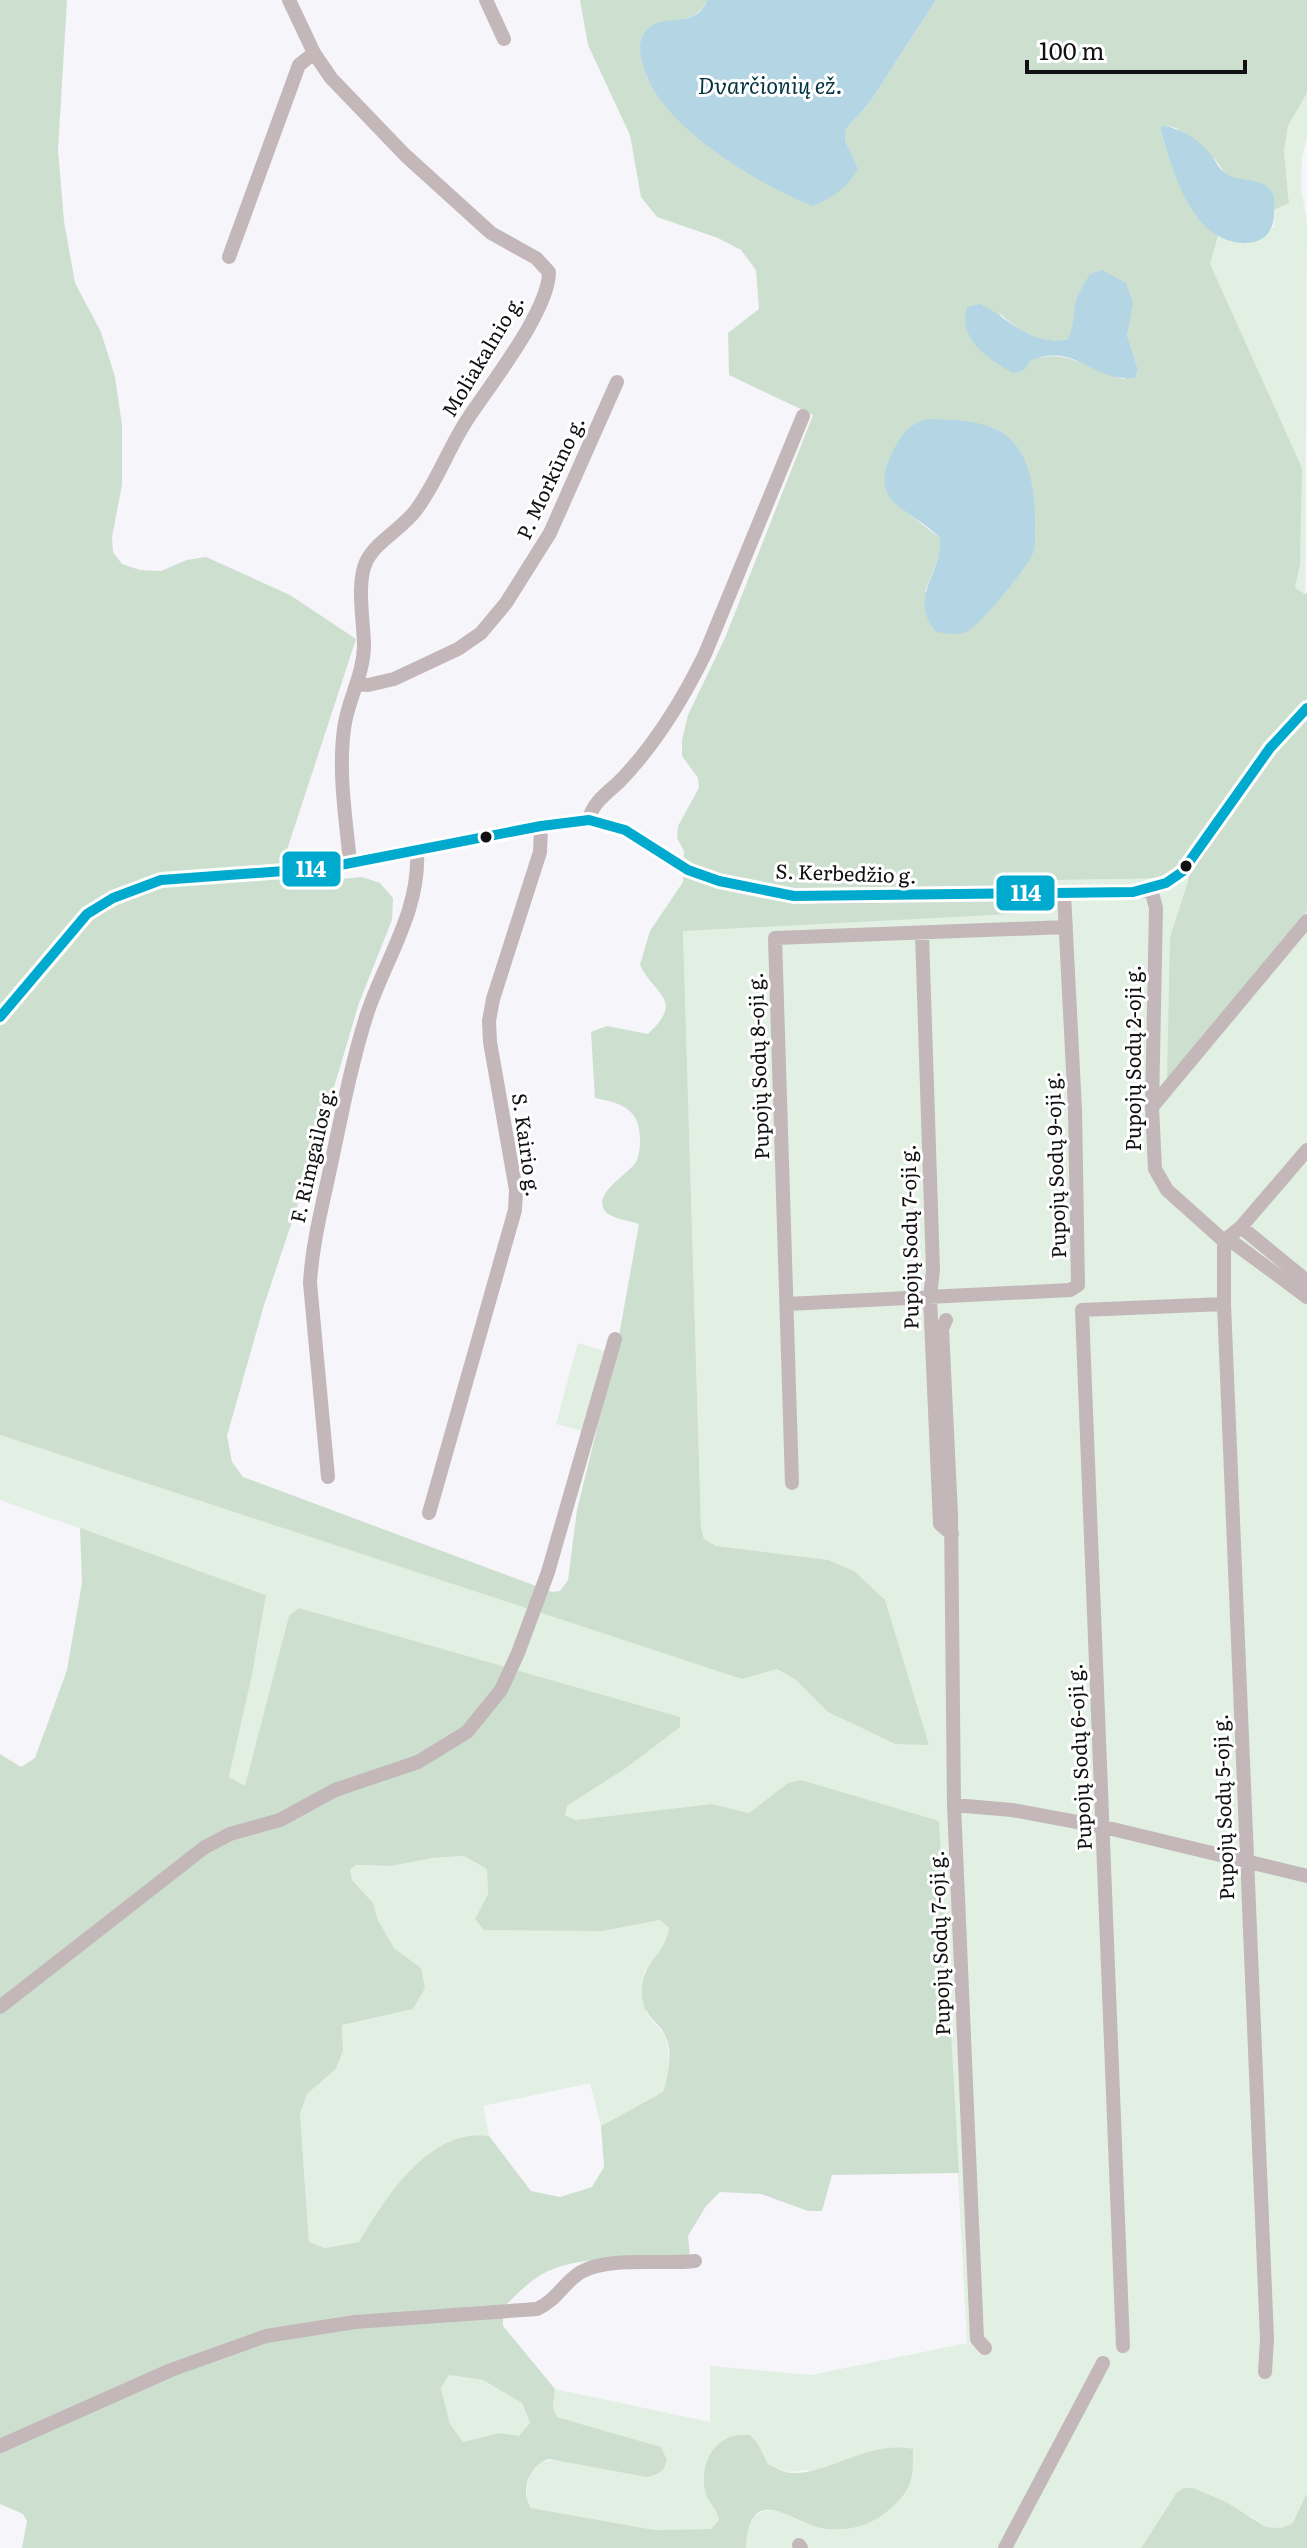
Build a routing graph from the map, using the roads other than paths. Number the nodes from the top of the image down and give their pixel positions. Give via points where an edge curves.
1 (289, 0) edge
2 (486, 0) edge
3 (504, 39) dead end
4 (314, 53) junction
5 (229, 257) dead end
6 (617, 382) dead end
7 (803, 416) dead end
8 (358, 684) junction
9 (1307, 708) edge
10 (589, 820) junction
11 (541, 826) junction
12 (417, 852) junction
13 (350, 863) junction
14 (1151, 889) junction
15 (1064, 894) junction
16 (1307, 921) edge
17 (1066, 927) junction
18 (922, 934) junction
19 (0, 1017) edge
20 (1152, 1107) junction
21 (1307, 1150) edge
22 (1241, 1227) junction
23 (1224, 1241) junction
24 (1307, 1281) edge
25 (930, 1297) junction
26 (1307, 1297) edge
27 (787, 1304) junction
28 (1224, 1304) junction
29 (946, 1320) dead end
30 (615, 1339) dead end
31 (328, 1477) dead end
32 (792, 1483) dead end
33 (429, 1513) dead end
34 (952, 1534) junction
35 (954, 1805) junction
36 (1104, 1827) junction
37 (1246, 1860) junction
38 (1307, 1876) edge
39 (0, 2007) edge
40 (695, 2261) dead end
41 (1123, 2346) dead end
42 (985, 2348) dead end
43 (1103, 2363) dead end
44 (1265, 2372) dead end
45 (0, 2446) edge
46 (1005, 2548) edge

1 - 4 street, Moliakalnio g.
2 - 3 street
4 - 5 street via 299,65
4 - 8 street, Moliakalnio g. via 405,155 491,233 536,258 549,272 546,290 512,356 466,422 415,512 365,563
6 - 8 street, P. Morkūno g. via 550,533 481,633 394,679
7 - 10 street via 691,683 665,726 596,803
8 - 13 street via 342,746
9 - 14 street, S. Kerbedžio g. via 1270,748 1182,872
10 - 11 street, S. Kerbedžio g.
10 - 15 street, S. Kerbedžio g. via 625,830 688,870 794,896
11 - 12 street, S. Kerbedžio g.
11 - 33 street, S. Kairio g. via 540,852 489,1021 515,1210
12 - 13 street, S. Kerbedžio g.
12 - 31 street, F. Rimgailos g. via 411,908 367,1014 311,1258
13 - 19 street, S. Kerbedžio g. via 298,872 161,880 113,898 87,914
14 - 15 street, S. Kerbedžio g.
14 - 20 street, Pupojų Sodų 2-oji g. via 1156,908
15 - 17 street, Pupojų Sodų 9-oji g.
16 - 20 street
17 - 18 street, Pupojų Sodų 8-oji g.
17 - 25 street, Pupojų Sodų 9-oji g. via 1079,1280 1070,1290
18 - 25 street, Pupojų Sodų 7-oji g.
18 - 27 street, Pupojų Sodų 8-oji g. via 775,938
20 - 23 street, Pupojų Sodų 2-oji g. via 1159,1180
21 - 22 street
22 - 23 street
22 - 24 street
23 - 26 street, Pupojų Sodų 2-oji g.
23 - 28 street, Pupojų Sodų 5-oji g.
25 - 27 street, Pupojų Sodų 9-oji g.
25 - 34 street, Pupojų Sodų 7-oji g. via 940,1524
27 - 32 street, Pupojų Sodų 8-oji g.
28 - 36 street, Pupojų Sodų 6-oji g. via 1082,1310
28 - 37 street, Pupojų Sodų 5-oji g.
29 - 34 street, Pupojų Sodų 7-oji g. via 942,1329
30 - 39 street via 548,1572 518,1653 501,1690 467,1732 418,1762 335,1790 280,1820 205,1847
34 - 35 street, Pupojų Sodų 7-oji g.
35 - 36 street
35 - 42 street, Pupojų Sodų 7-oji g. via 977,2339
36 - 37 street
36 - 41 street, Pupojų Sodų 6-oji g.
37 - 38 street
37 - 44 street, Pupojų Sodų 5-oji g.
40 - 45 street via 583,2270 537,2309 355,2322 266,2336 171,2370
43 - 46 street

